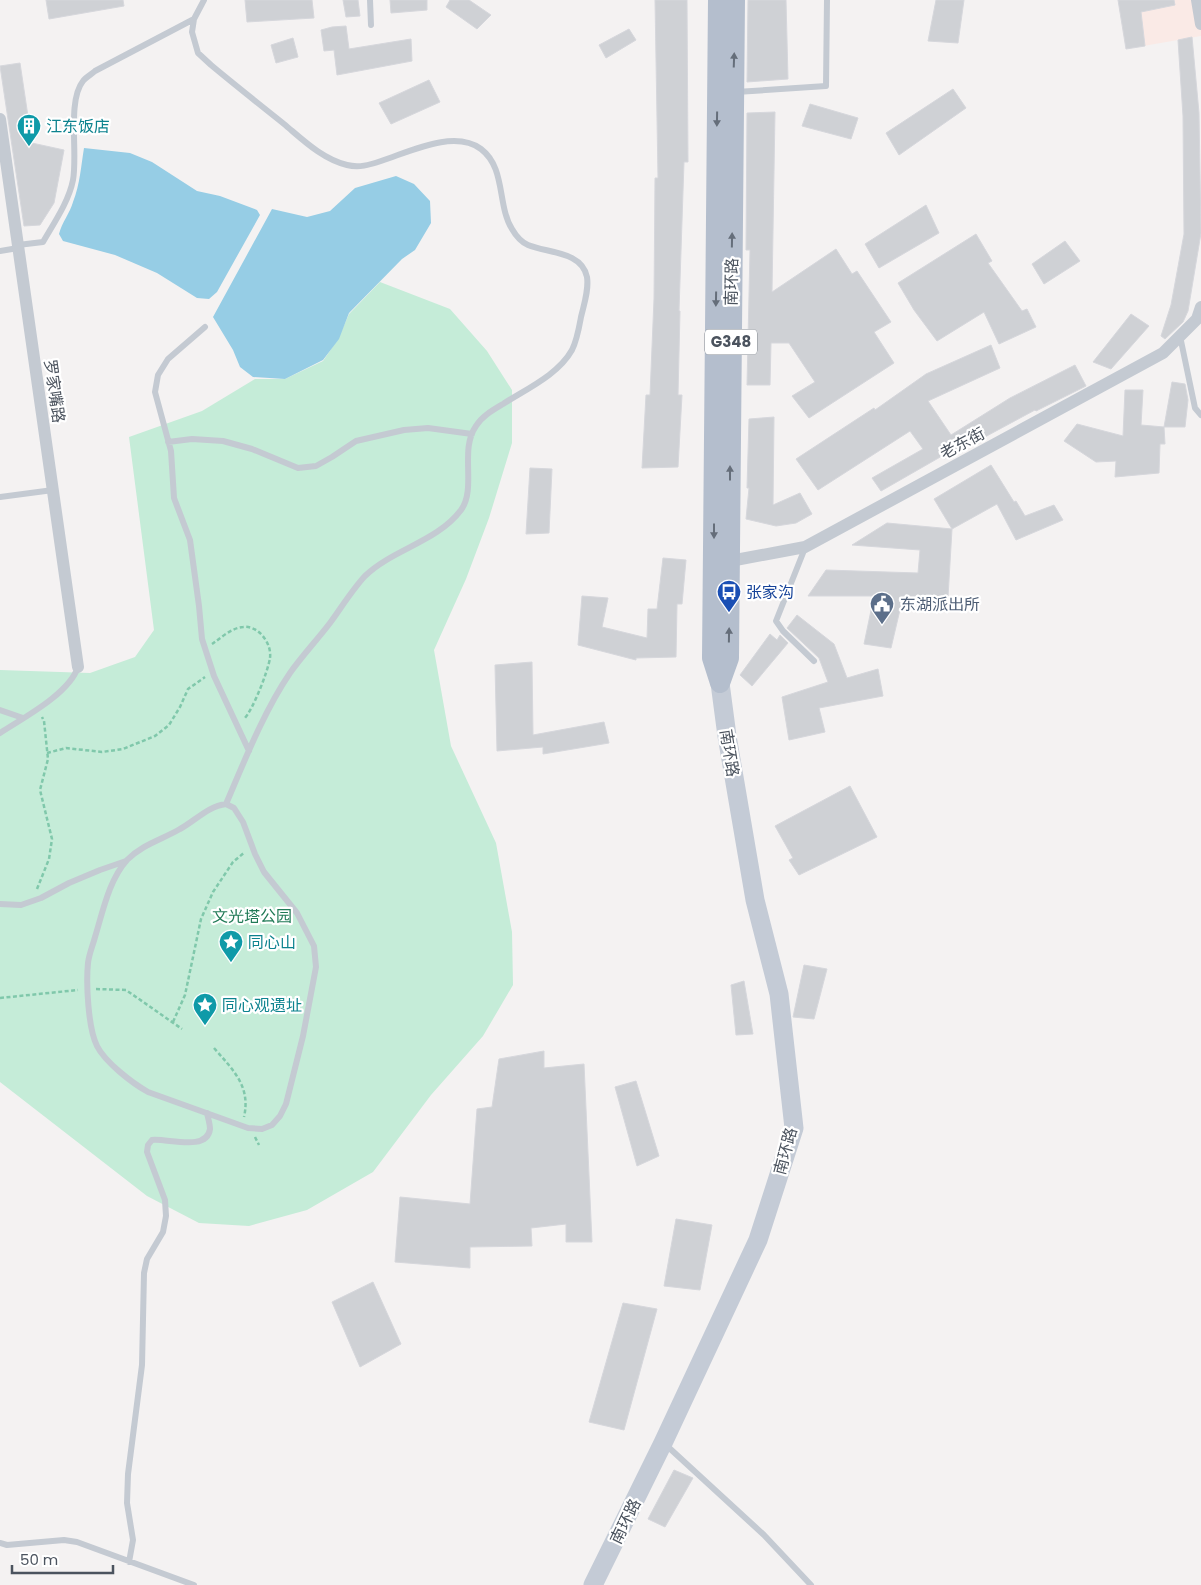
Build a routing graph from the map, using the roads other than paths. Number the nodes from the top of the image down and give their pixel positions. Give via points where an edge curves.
1 (204, 0) edge
2 (370, 0) edge
3 (718, 0) edge
4 (735, 0) edge
5 (826, 0) edge
6 (1197, 0) edge
7 (194, 19) junction
8 (1201, 24) edge
9 (371, 25) dead end
10 (725, 93) junction
11 (0, 119) edge
12 (18, 247) junction
13 (0, 251) edge
14 (1201, 307) edge
15 (205, 327) dead end
16 (1180, 336) junction
17 (1201, 415) edge
18 (472, 434) junction
19 (168, 442) junction
20 (53, 490) junction
21 (0, 497) edge
22 (805, 547) junction
23 (722, 561) junction
24 (814, 661) dead end
25 (78, 667) joint
26 (720, 683) joint
27 (0, 710) edge
28 (23, 718) junction
29 (0, 732) edge
30 (249, 751) junction
31 (226, 804) junction
32 (126, 861) junction
33 (0, 904) edge
34 (207, 1114) junction
35 (663, 1443) junction
36 (0, 1543) edge
37 (129, 1562) junction
38 (194, 1585) edge
39 (593, 1585) edge
40 (811, 1585) edge

1 - 7 lane
2 - 9 lane
3 - 10 main road, 南环路 / G348
10 -> 4 main road, 南环路 / G348
5 - 10 lane via 826,86
6 - 8 street
7 - 12 lane via 95,71 83,81 74,110 74,173 67,197 44,242
7 - 18 lane via 192,32 198,53 332,160 363,167 450,140 468,142 482,150 493,163 508,222 517,237 527,245 567,256 587,274 587,292 576,342 570,353 546,376 486,414
10 - 23 main road, 南环路 / G348
11 - 12 street, 罗家嘴路
12 - 13 lane
12 - 20 street, 罗家嘴路
14 - 16 street, 老东街 via 1197,319
15 - 19 lane via 168,359 158,375 156,392
16 - 17 lane via 1195,408
16 - 22 street, 老东街 via 1163,354
18 - 19 lane via 428,428 404,430 356,441 316,466 298,468 252,449 223,442 192,439
18 - 30 lane via 468,495 463,508 433,535 382,562 364,578 289,674
19 - 30 lane via 174,498 190,540 202,640
20 - 21 lane
20 - 25 street, 罗家嘴路
22 - 23 street, 老东街
22 - 24 lane via 776,621 783,632
23 - 26 main road, 南环路 / G348 via 729,658
25 - 28 lane via 73,678 38,710
26 - 35 main road, 南环路 / G348 via 755,900 779,994 794,1128 758,1240
27 - 28 lane
28 - 29 lane
30 - 31 lane
31 - 32 lane via 215,805 179,830 141,847
31 - 34 lane via 234,808 243,822 264,872 297,913 314,946 316,967 303,1036 280,1116 272,1125 262,1129 248,1128
32 - 33 lane via 22,905
32 - 34 lane via 113,882 88,962 87,989 94,1038 104,1057 139,1087
34 - 37 lane via 210,1128 203,1141 189,1143 159,1139 148,1145 147,1152 165,1200 166,1216 163,1232 147,1259 144,1273 142,1366 128,1474 127,1503 133,1540
35 - 39 main road, 南环路 / G348
35 - 40 lane via 764,1535
36 - 37 lane via 70,1541
37 - 38 lane

